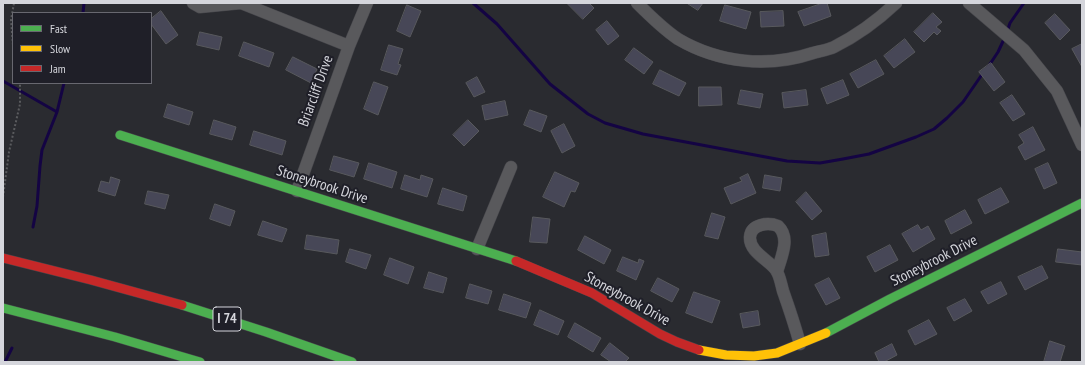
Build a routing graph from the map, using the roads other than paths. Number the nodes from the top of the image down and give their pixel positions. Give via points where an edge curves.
1 (193, 3) edge
2 (241, 3) edge
3 (367, 3) edge
4 (637, 3) edge
5 (896, 3) edge
6 (970, 3) edge
7 (349, 46) junction
8 (120, 135) dead end
9 (1082, 145) edge
10 (511, 167) dead end
11 (297, 191) junction
12 (1082, 203) edge
13 (477, 249) junction
14 (3, 258) edge
15 (777, 272) dead end
16 (3, 308) edge
17 (800, 344) junction
18 (200, 362) edge
19 (352, 362) edge

1 - 2 street via 200,6
2 - 7 street
3 - 7 street, Briarcliff Drive
4 - 5 street via 662,27 691,46 721,57 762,62 800,58 833,47 879,19
6 - 9 street via 1024,50 1057,91
7 - 11 street, Briarcliff Drive
8 - 11 main road, Stoneybrook Drive
10 - 13 street
11 - 13 main road, Stoneybrook Drive
12 - 17 main road, Stoneybrook Drive
13 - 17 main road, Stoneybrook Drive via 518,262 592,293 660,334 695,348 726,355 754,356 778,353
14 - 19 main road, I 74 via 204,312
15 - 17 street
16 - 18 main road

